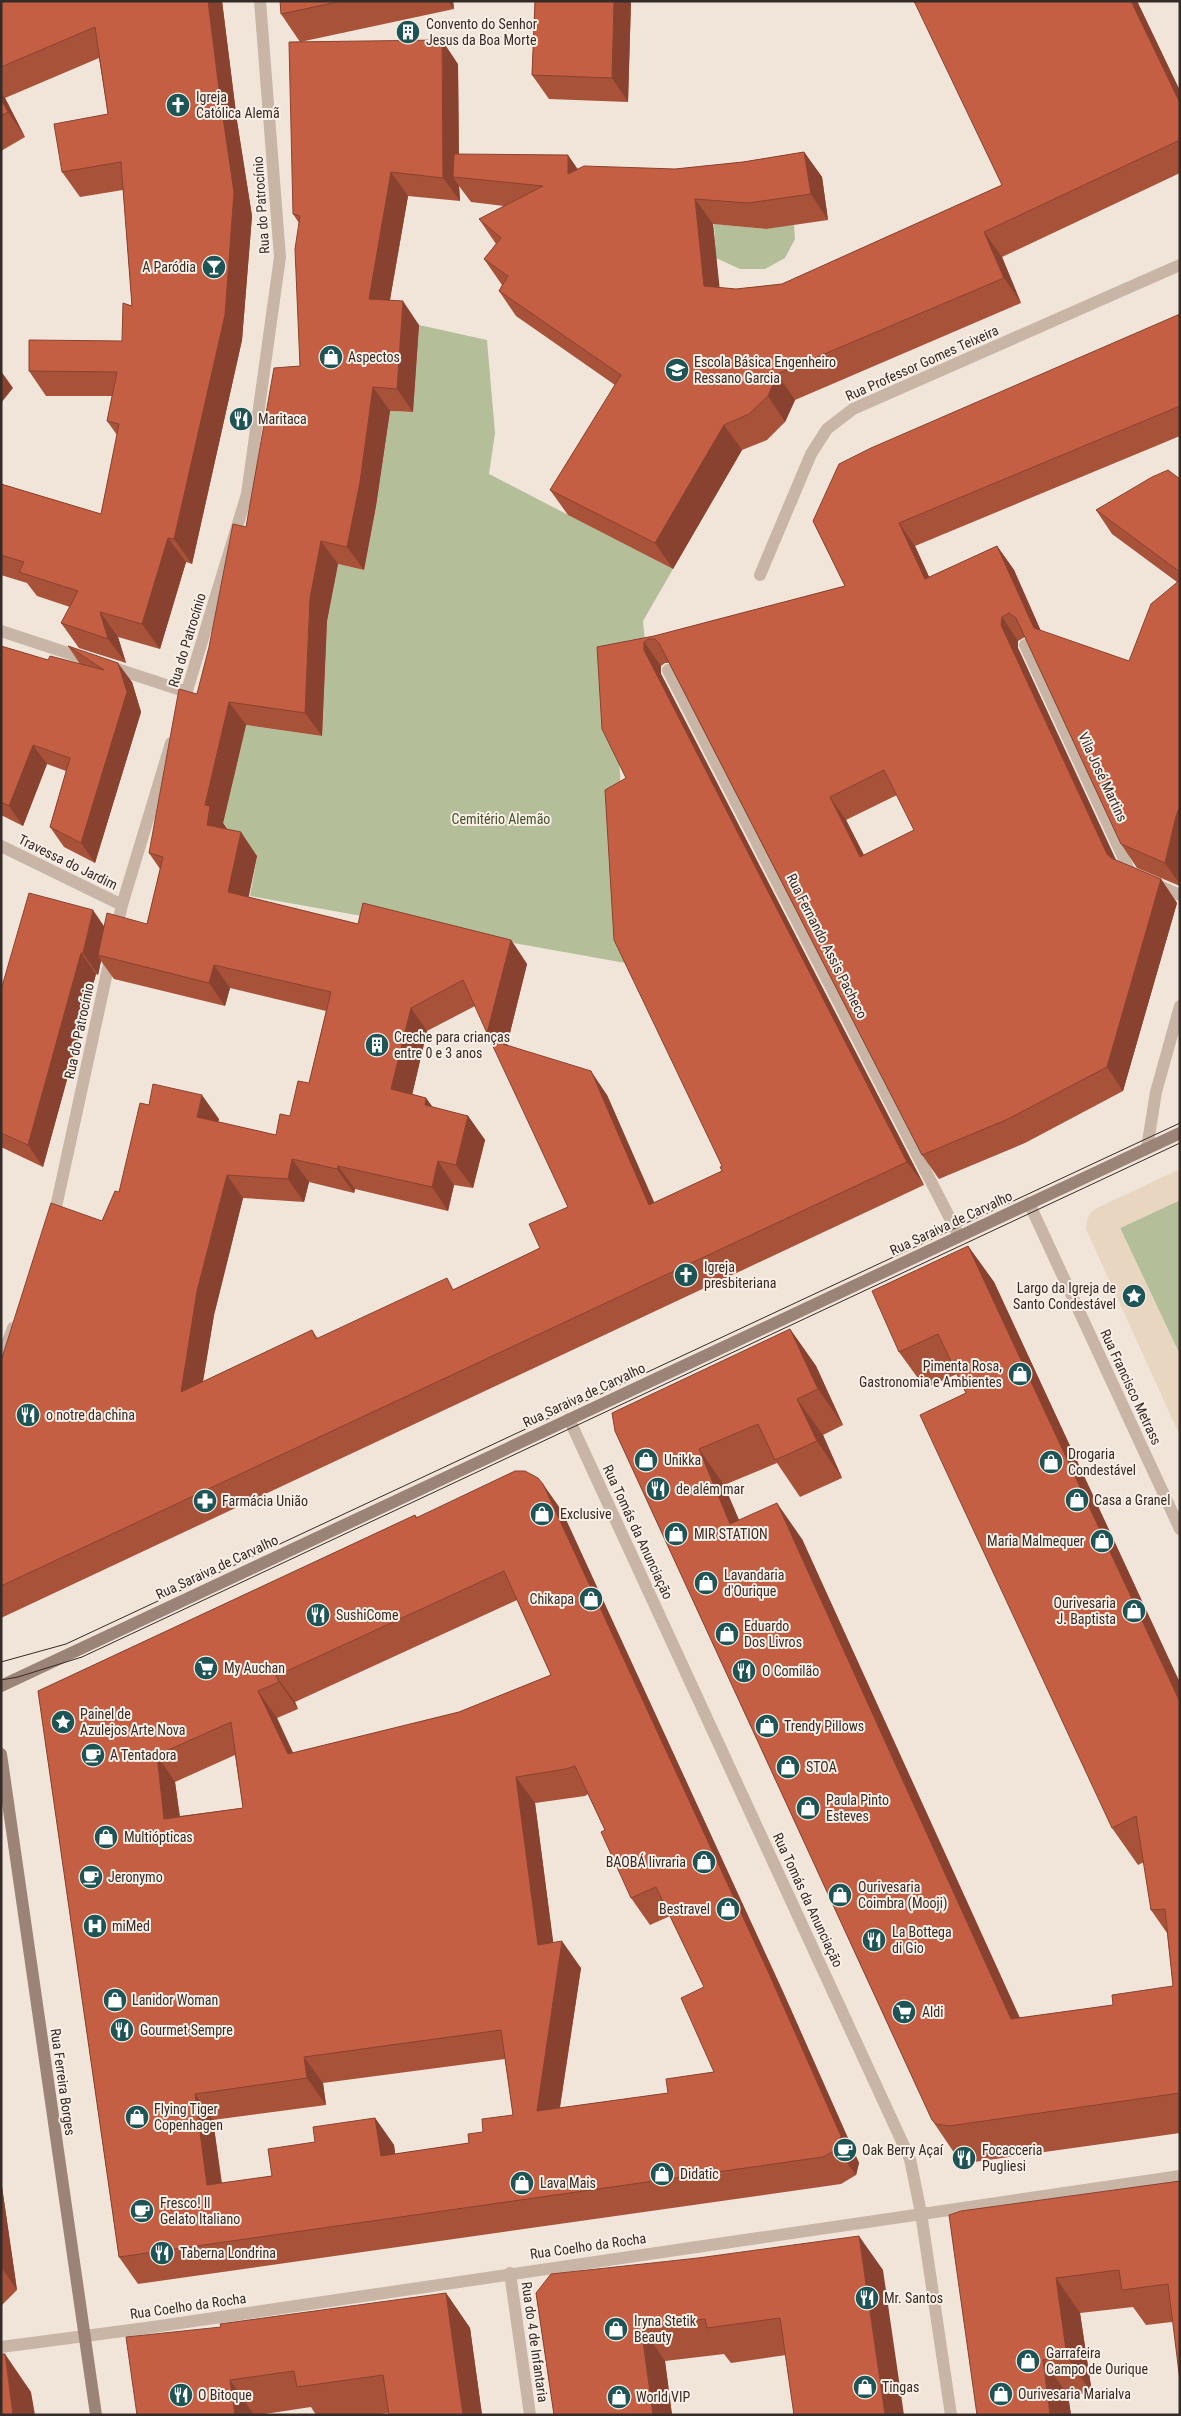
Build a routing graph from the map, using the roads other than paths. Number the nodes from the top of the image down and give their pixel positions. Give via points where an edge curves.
1 (260, 1) edge
2 (1180, 265) edge
3 (760, 575) dead end
4 (1, 631) edge
5 (1025, 644) edge
6 (668, 670) edge
7 (187, 692) junction
8 (1, 846) edge
9 (1180, 895) edge
10 (122, 905) junction
11 (1180, 1006) edge
12 (1180, 1133) edge
13 (1147, 1148) junction
14 (1029, 1203) junction
15 (49, 1230) edge
16 (959, 1236) junction
17 (18, 1313) edge
18 (1, 1359) edge
19 (569, 1419) junction
20 (1180, 1529) edge
21 (1, 1686) edge
22 (1, 1754) edge
23 (1180, 2176) edge
24 (922, 2213) junction
25 (510, 2273) junction
26 (84, 2335) junction
27 (1, 2347) edge
28 (96, 2415) edge
29 (530, 2415) edge
30 (951, 2415) edge

1 - 7 street, Rua do Patrocínio via 280,257 247,494
2 - 3 street, Rua Professor Gomes Teixeira via 853,409 827,430 811,454
4 - 7 street
5 - 9 street, Vila José Martins via 1131,874
6 - 16 street, Rua Fernando Assis Pacheco
7 - 10 street, Rua do Patrocínio
8 - 10 street, Travessa do Jardim
10 - 15 street, Rua do Patrocínio
11 - 13 street via 1156,1092
12 - 13 street, Rua Saraiva de Carvalho
13 - 14 street, Rua Saraiva de Carvalho
14 - 16 street, Rua Saraiva de Carvalho
14 - 20 street, Rua Francisco Metrass
16 - 19 street, Rua Saraiva de Carvalho
17 - 18 street
19 - 21 street, Rua Saraiva de Carvalho
19 - 24 street, Rua Tomás da Anunciação via 910,2159
22 - 26 street, Rua Ferreira Borges
23 - 24 street, Rua Coelho da Rocha
24 - 25 street, Rua Coelho da Rocha
24 - 30 street, Rua Tomás da Anunciação
25 - 26 street, Rua Coelho da Rocha
25 - 29 street, Rua do 4 de Infantaria
26 - 27 street, Rua Coelho da Rocha
26 - 28 street, Rua Ferreira Borges

